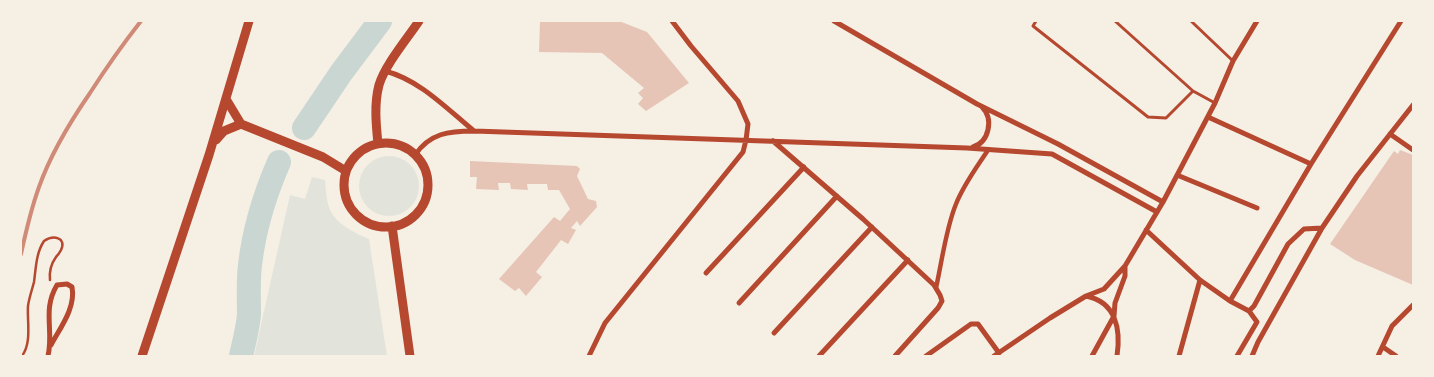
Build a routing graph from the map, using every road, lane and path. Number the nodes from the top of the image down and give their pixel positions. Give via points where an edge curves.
1 (249, 21) edge
2 (419, 21) edge
3 (672, 21) edge
4 (834, 21) edge
5 (1036, 21) edge
6 (1115, 21) edge
7 (1191, 21) edge
8 (1257, 21) edge
9 (1401, 21) edge
10 (1233, 61) junction
11 (385, 71) junction
12 (1192, 92) junction
13 (226, 99) junction
14 (1215, 103) junction
15 (976, 104) junction
16 (1413, 105) edge
17 (1208, 117) junction
18 (241, 124) junction
19 (474, 131) junction
20 (1390, 134) junction
21 (746, 140) junction
22 (772, 140) junction
23 (213, 144) junction
24 (378, 144) junction
25 (967, 148) junction
26 (988, 150) junction
27 (1413, 150) edge
28 (415, 155) junction
29 (1311, 164) junction
30 (804, 167) junction
31 (346, 171) junction
32 (1177, 175) junction
33 (837, 196) junction
34 (1163, 202) junction
35 (1256, 208) dead end
36 (1157, 212) junction
37 (392, 226) junction
38 (872, 227) junction
39 (1322, 228) junction
40 (1146, 230) junction
41 (908, 260) junction
42 (1125, 266) junction
43 (706, 273) dead end
44 (1200, 280) junction
45 (936, 288) junction
46 (54, 290) junction
47 (1086, 296) junction
48 (1230, 301) junction
49 (739, 303) dead end
50 (1413, 305) edge
51 (1249, 311) junction
52 (1114, 316) junction
53 (774, 333) dead end
54 (50, 345) junction
55 (1383, 347) junction
56 (996, 354) edge
57 (22, 356) edge
58 (48, 356) edge
59 (142, 356) edge
60 (410, 356) edge
61 (589, 356) edge
62 (819, 356) edge
63 (896, 356) edge
64 (926, 356) edge
65 (1092, 356) edge
66 (1117, 356) edge
67 (1179, 356) edge
68 (1237, 356) edge
69 (1252, 356) edge
70 (1378, 356) edge
71 (1396, 356) edge

1 - 13 main road
2 - 11 main road
3 - 21 street via 738,101 748,124
4 - 15 street
5 - 12 lane via 1033,26 1148,117 1166,118
6 - 12 lane
7 - 10 lane
8 - 10 street
9 - 29 street
10 - 14 street
11 - 19 street via 403,76 421,88
11 - 24 main road via 376,104
12 - 14 lane
13 - 18 main road
13 - 23 main road
14 - 17 street
15 - 25 street via 986,111 989,127 977,146
15 - 34 street via 1058,144
16 - 20 street
17 - 29 street
17 - 32 street
18 - 23 main road via 224,131
18 - 31 main road via 323,157
19 - 21 street
19 - 28 street via 441,134 422,145
20 - 27 street
20 - 39 street
21 - 22 street
21 - 61 street via 743,152 605,323
22 - 25 street
22 - 30 street
23 - 59 main road
24 - 28 main road via 398,145
24 - 31 main road via 355,156
25 - 26 street
26 - 36 street via 1052,154
26 - 45 street via 956,204
28 - 37 main road via 427,176 425,201 412,218
29 - 48 street
30 - 33 street
30 - 43 street
31 - 37 main road via 345,195 358,216 368,223
32 - 34 street
32 - 35 street
33 - 38 street
33 - 49 street
34 - 36 street
36 - 40 street
37 - 60 main road
38 - 41 street
38 - 53 street
39 - 51 street via 1304,229 1288,244
39 - 69 street
40 - 42 street
40 - 44 street
41 - 45 street
41 - 62 street
42 - 47 street via 1104,289
42 - 52 street
44 - 48 street
44 - 67 street
45 - 63 street via 942,301 938,308
46 - 54 street via 48,322
46 - 54 street via 57,285 67,284 72,287 74,296 67,317
46 - 57 path via 49,273 62,246 59,238 54,237 44,240 38,254 28,303 27,343
47 - 52 street via 1099,299
47 - 56 street
48 - 51 street
50 - 55 street via 1392,326
51 - 68 street via 1257,322
52 - 65 street
52 - 66 street via 1118,330
54 - 58 street
55 - 70 street
55 - 71 street
56 - 64 street via 975,323

